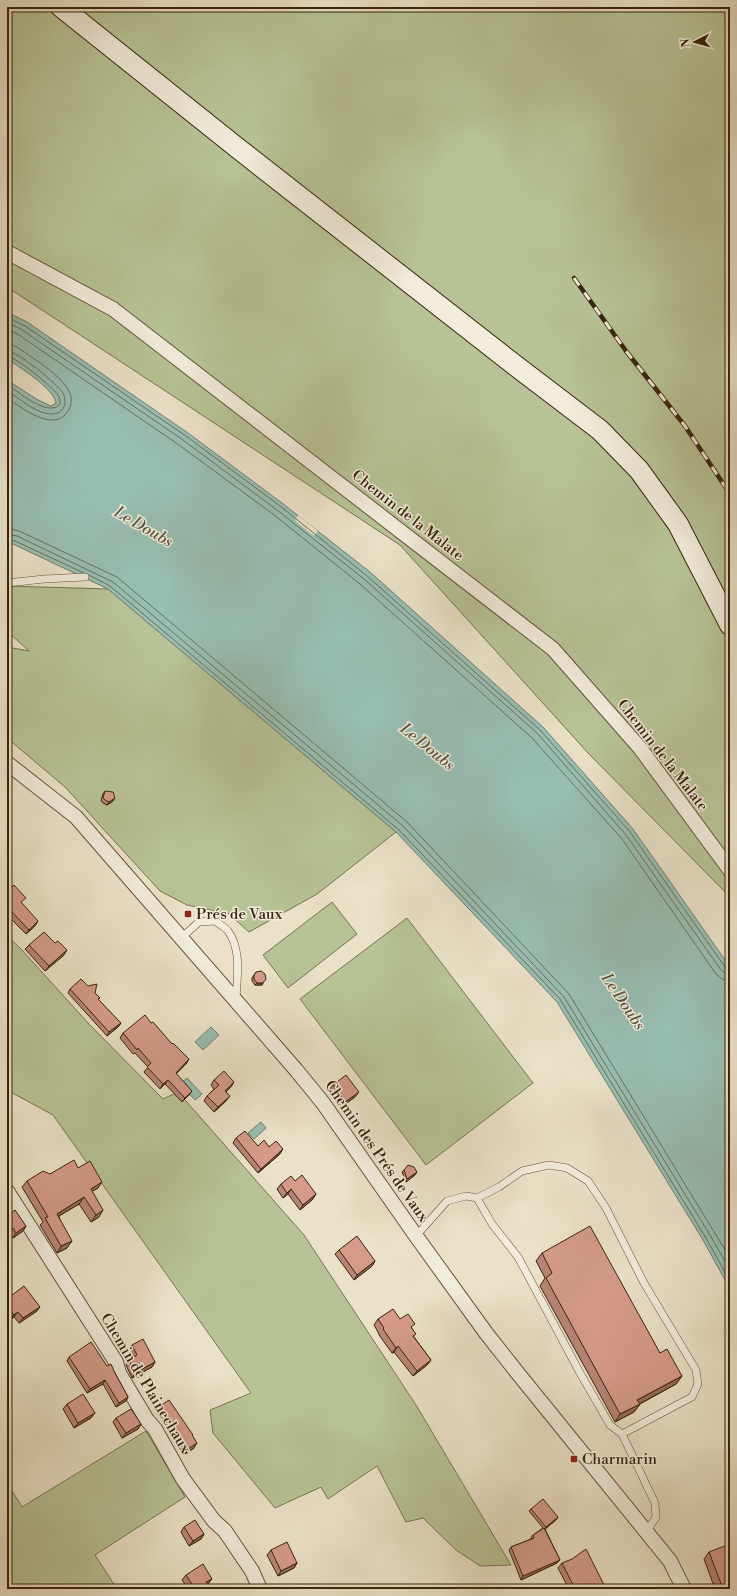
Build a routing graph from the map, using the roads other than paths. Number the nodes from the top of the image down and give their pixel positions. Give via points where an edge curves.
1 (61, 7) edge
2 (7, 252) edge
3 (85, 577) dead end
4 (7, 583) edge
5 (730, 625) edge
6 (7, 763) edge
7 (730, 870) edge
8 (181, 938) junction
9 (236, 1001) junction
10 (7, 1190) edge
11 (477, 1198) junction
12 (416, 1236) junction
13 (622, 1434) junction
14 (647, 1531) junction
15 (260, 1589) edge
16 (684, 1589) edge

1 - 5 main road via 600,430 638,470 678,524
2 - 7 street, Chemin de la Malate via 113,309 553,649 640,748
3 - 4 lane
6 - 8 street, Chemin des Prés de Vaux via 76,817
8 - 9 street, Chemin des Prés de Vaux
8 - 9 lane via 200,922 216,921 227,931 235,945 238,969
9 - 12 street, Chemin des Prés de Vaux via 323,1103
10 - 15 street, Chemin de Plainechaux via 116,1362 119,1373 183,1479 225,1531 252,1571
11 - 12 lane via 466,1196 447,1201
11 - 13 lane via 492,1224 518,1257 610,1425
11 - 13 lane via 522,1171 549,1165 568,1168 588,1181 606,1208 644,1283 696,1370 698,1384 692,1397
12 - 14 street, Chemin des Prés de Vaux via 520,1376
13 - 14 lane via 655,1503 656,1517
14 - 16 street, Chemin des Prés de Vaux via 670,1561

